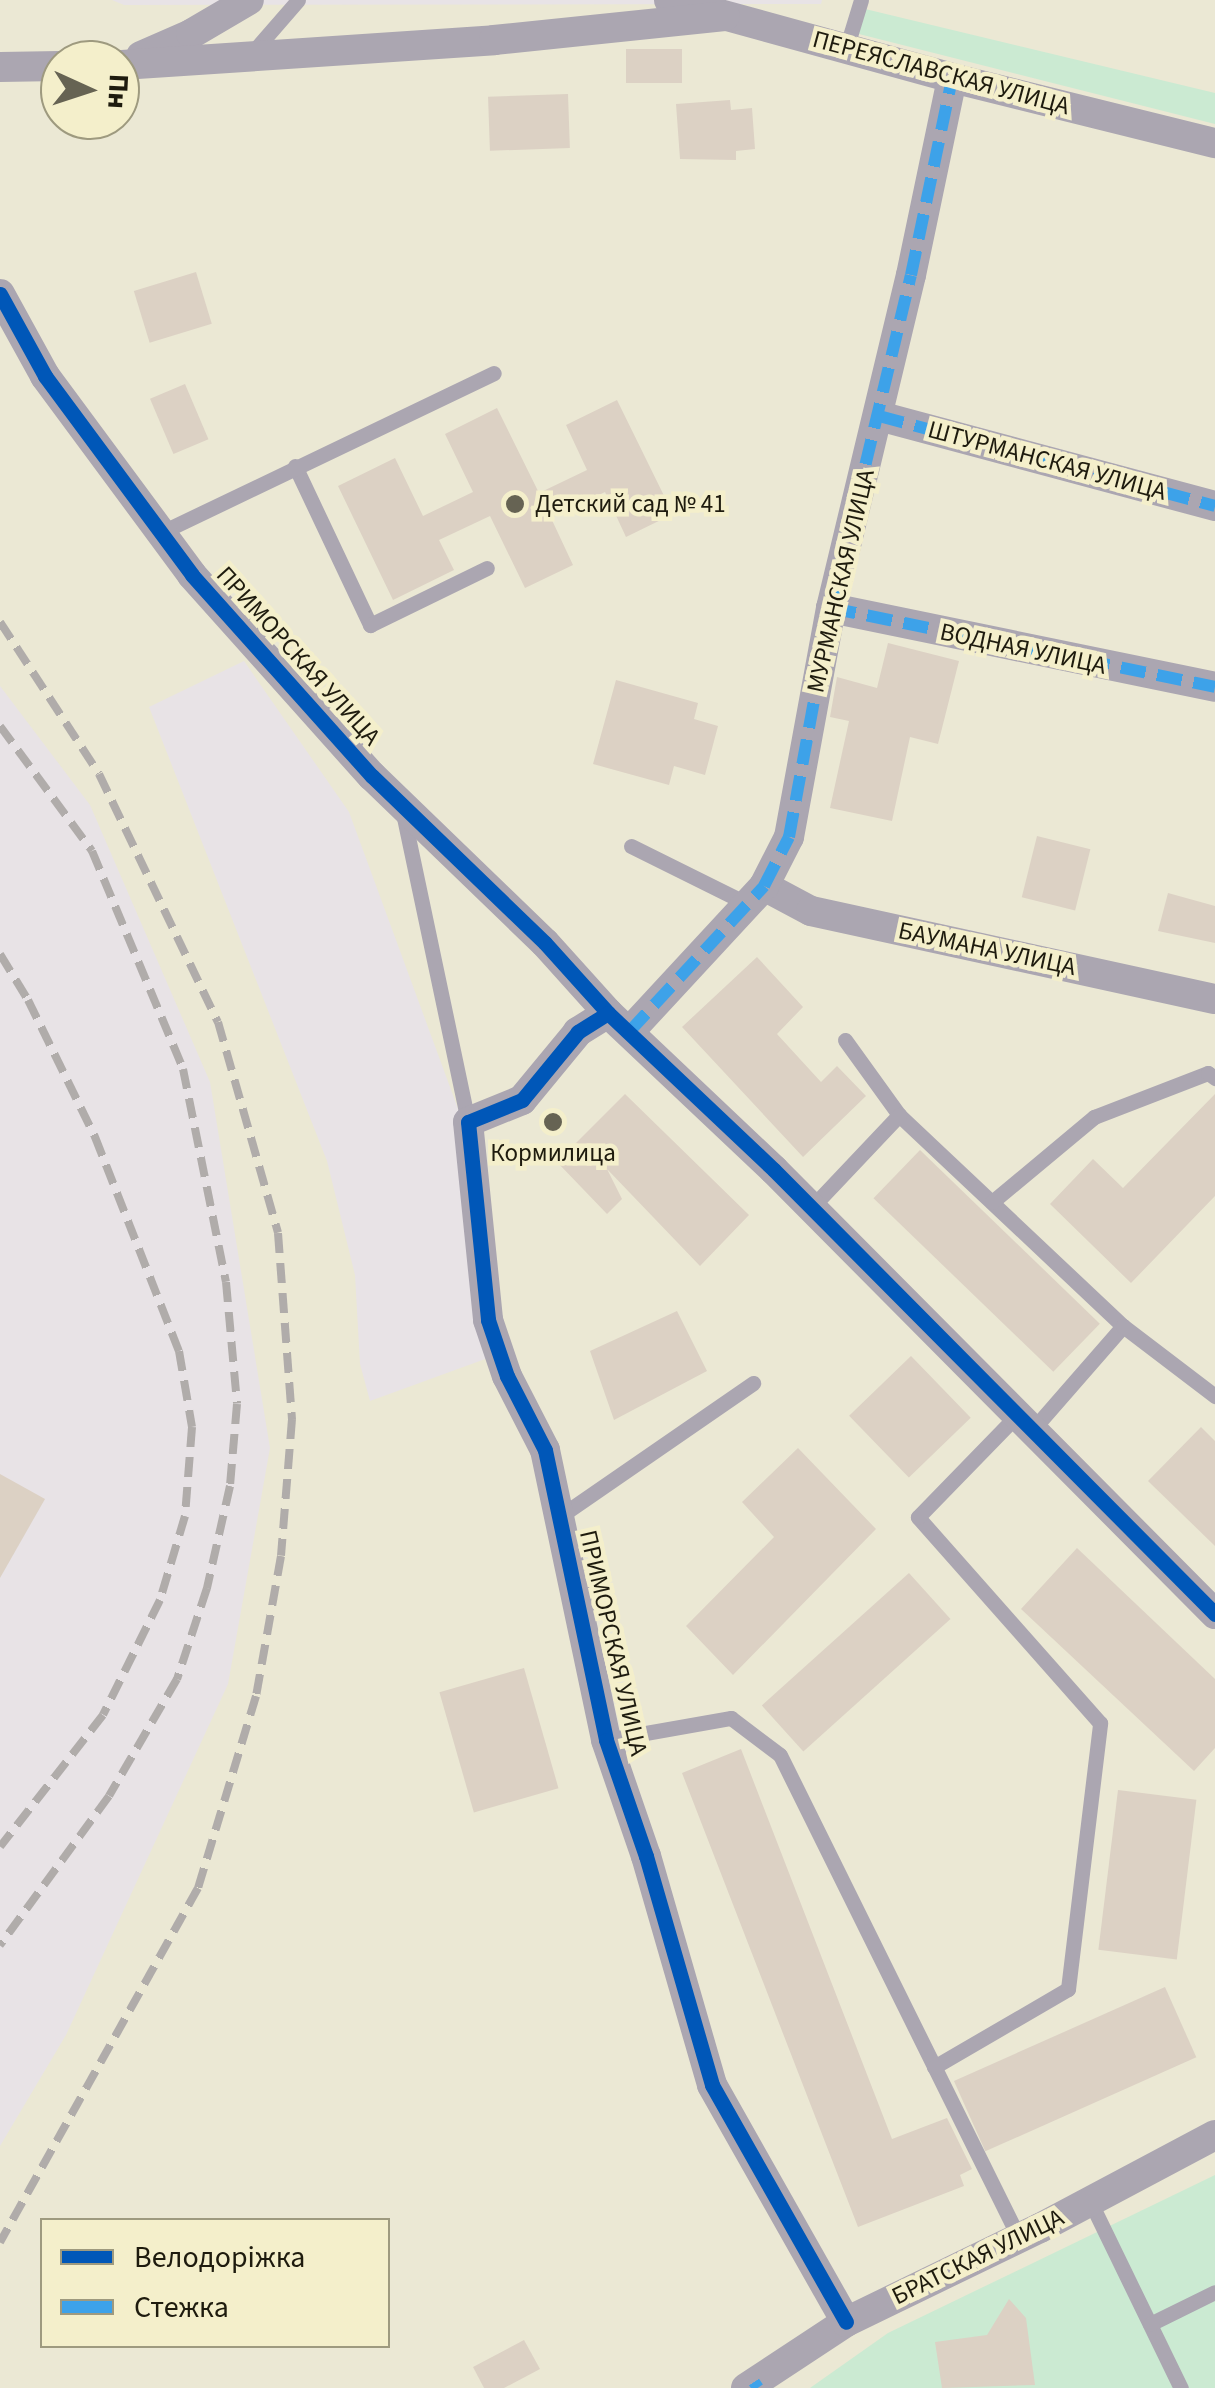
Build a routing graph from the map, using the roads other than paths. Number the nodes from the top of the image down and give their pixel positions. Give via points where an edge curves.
1 (248, 0) edge
2 (298, 0) edge
3 (669, 0) edge
4 (861, 0) edge
5 (725, 16) junction
6 (846, 50) junction
7 (249, 56) junction
8 (140, 57) edge
9 (140, 64) edge
10 (40, 66) edge
11 (0, 67) edge
12 (952, 78) junction
13 (1215, 143) edge
14 (0, 294) edge
15 (494, 373) dead end
16 (879, 416) junction
17 (295, 466) junction
18 (1215, 506) edge
19 (160, 532) junction
20 (487, 568) dead end
21 (831, 608) junction
22 (1215, 687) edge
23 (401, 804) junction
24 (631, 846) dead end
25 (756, 895) junction
26 (1215, 998) edge
27 (618, 1022) junction
28 (845, 1040) dead end
29 (1215, 1078) edge
30 (899, 1115) junction
31 (468, 1122) junction
32 (992, 1202) junction
33 (812, 1208) junction
34 (1123, 1326) junction
35 (753, 1382) dead end
36 (1215, 1396) edge
37 (1026, 1421) junction
38 (559, 1517) junction
39 (1215, 1614) edge
40 (606, 1740) junction
41 (934, 2067) junction
42 (1215, 2135) edge
43 (1090, 2201) junction
44 (1019, 2238) junction
45 (1215, 2292) edge
46 (846, 2322) junction
47 (1150, 2324) junction
48 (746, 2388) edge
49 (1180, 2388) edge

1 - 8 street
2 - 7 lane
3 - 5 street, ПЕРЕЯСЛАВСКАЯ УЛИЦА
4 - 6 lane
5 - 6 street, ПЕРЕЯСЛАВСКАЯ УЛИЦА
5 - 7 street
6 - 12 street, ПЕРЕЯСЛАВСКАЯ УЛИЦА
7 - 9 street
10 - 11 street
12 - 13 street, ПЕРЕЯСЛАВСКАЯ УЛИЦА
12 - 16 street, МУРМАНСКАЯ УЛИЦА
14 - 19 street, ПРИМОРСКАЯ УЛИЦА via 45,376
15 - 17 lane
16 - 18 street, ШТУРМАНСКАЯ УЛИЦА
16 - 21 street, МУРМАНСКАЯ УЛИЦА
17 - 19 lane
17 - 20 lane via 370,625
19 - 23 street, ПРИМОРСКАЯ УЛИЦА
21 - 22 street, ВОДНАЯ УЛИЦА
21 - 25 street, МУРМАНСКАЯ УЛИЦА via 789,837
23 - 27 street, ПРИМОРСКАЯ УЛИЦА
23 - 31 lane
24 - 25 lane
25 - 26 street, БАУМАНА УЛИЦА
25 - 27 street, МУРМАНСКАЯ УЛИЦА
27 - 31 street via 578,1032 522,1100
27 - 33 street, ПРИМОРСКАЯ УЛИЦА
28 - 30 lane
29 - 32 lane via 1208,1073 1094,1117
30 - 32 lane
30 - 33 lane
31 - 38 street, ПРИМОРСКАЯ УЛИЦА via 488,1320 545,1450
32 - 34 lane
33 - 37 street, ПРИМОРСКАЯ УЛИЦА
34 - 36 lane
34 - 37 lane
35 - 38 lane
37 - 39 street, ПРИМОРСКАЯ УЛИЦА
37 - 41 lane via 918,1517 1100,1723 1068,1990
38 - 40 street, ПРИМОРСКАЯ УЛИЦА
40 - 41 lane via 730,1718 780,1755
40 - 46 street, ПРИМОРСКАЯ УЛИЦА via 712,2085
41 - 44 lane
42 - 43 street, БРАТСКАЯ УЛИЦА
43 - 44 street, БРАТСКАЯ УЛИЦА
43 - 47 lane
44 - 46 street, БРАТСКАЯ УЛИЦА
45 - 47 lane
46 - 48 street, БРАТСКАЯ УЛИЦА
47 - 49 lane

